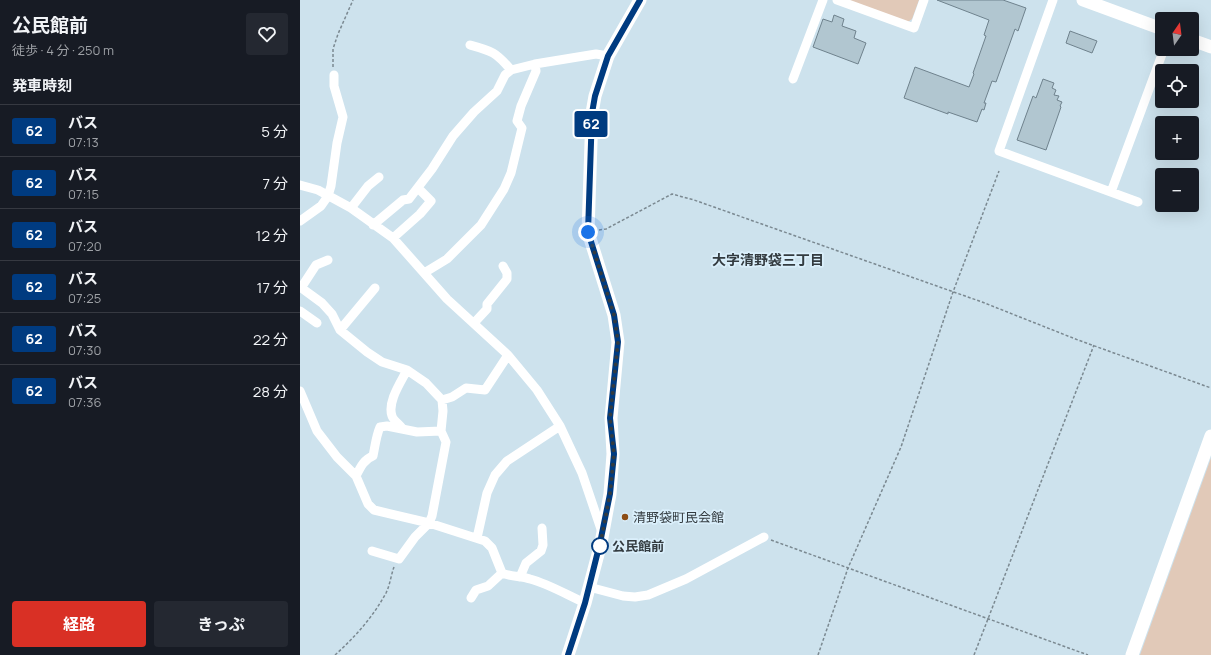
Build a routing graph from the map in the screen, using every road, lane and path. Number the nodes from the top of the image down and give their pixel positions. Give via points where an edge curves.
1 (353, 0) edge
2 (640, 0) edge
3 (823, 0) edge
4 (836, 0) edge
5 (924, 0) edge
6 (1053, 0) edge
7 (1083, 0) edge
8 (1155, 26) edge
9 (1199, 43) edge
10 (470, 45) dead end
11 (1211, 47) edge
12 (608, 56) junction
13 (1161, 56) edge
14 (535, 64) junction
15 (511, 70) junction
16 (334, 75) joint
17 (793, 78) dead end
18 (999, 171) dead end
19 (379, 176) dead end
20 (300, 185) edge
21 (418, 188) junction
22 (1111, 192) junction
23 (328, 196) junction
24 (1138, 202) dead end
25 (351, 208) junction
26 (300, 221) edge
27 (373, 225) junction
28 (588, 232) junction
29 (393, 238) junction
30 (328, 260) dead end
31 (503, 266) dead end
32 (424, 273) junction
33 (301, 288) edge
34 (375, 288) dead end
35 (953, 292) junction
36 (300, 311) edge
37 (317, 323) dead end
38 (474, 323) junction
39 (340, 330) junction
40 (1094, 345) junction
41 (508, 355) junction
42 (407, 370) junction
43 (1211, 388) edge
44 (300, 391) edge
45 (442, 400) junction
46 (560, 426) junction
47 (402, 428) junction
48 (441, 431) junction
49 (1211, 436) edge
50 (356, 476) junction
51 (429, 523) junction
52 (542, 528) dead end
53 (602, 533) junction
54 (764, 537) joint
55 (477, 538) junction
56 (372, 551) dead end
57 (398, 559) junction
58 (848, 568) junction
59 (502, 573) junction
60 (520, 577) junction
61 (589, 587) junction
62 (471, 598) dead end
63 (585, 603) junction
64 (988, 618) junction
65 (335, 655) edge
66 (568, 655) edge
67 (818, 655) edge
68 (974, 655) edge
69 (1088, 655) edge
70 (1132, 655) edge

1 - 16 path via 333,49
2 - 12 street
3 - 17 street
4 - 5 street via 914,28
6 - 22 street via 999,151
7 - 8 street
9 - 11 street
10 - 15 street via 488,50 500,57
12 - 14 street via 596,54
12 - 28 street via 592,113
13 - 22 street
14 - 15 street
14 - 32 street via 536,71 517,121 522,128 511,173 504,189 481,225 447,259
15 - 21 street via 505,75 497,91 453,136
16 - 23 street via 334,86 343,117
18 - 35 path
19 - 25 street
20 - 23 street
21 - 27 street via 409,199 403,200
21 - 29 street via 431,201
22 - 24 street
23 - 25 street
23 - 26 street via 321,206
25 - 27 street
27 - 29 street
28 - 35 path via 606,229 672,194
28 - 53 street via 614,315 618,342 610,418 614,454 610,494
29 - 32 street
30 - 33 street via 316,265
31 - 38 street via 507,279
32 - 38 street via 447,299
33 - 39 street via 322,303 332,314
34 - 39 street
35 - 40 path
35 - 58 path via 901,447
36 - 37 street
38 - 41 street
39 - 42 street via 382,362
40 - 43 path
40 - 64 path
41 - 45 street via 485,390 466,388
41 - 46 street via 537,390
42 - 45 street via 426,383
42 - 47 street via 394,394 391,410 392,417
44 - 50 street via 317,431
45 - 48 street
46 - 53 street via 582,473
46 - 55 street via 507,461 495,475 487,493
47 - 48 street via 417,432
47 - 50 street via 380,427 373,456 362,465
48 - 51 street via 446,442
49 - 70 street
50 - 51 street via 368,504 374,510
51 - 55 street
51 - 57 street via 414,537
52 - 60 street via 541,551 526,563
53 - 61 street
54 - 58 path
54 - 61 street via 686,579 648,595 623,596
55 - 59 street via 492,548
56 - 57 street
57 - 65 path via 378,607 360,631
58 - 64 path
58 - 67 path
59 - 60 street
59 - 62 street via 488,586 476,590
60 - 63 street
61 - 63 street
63 - 66 street
64 - 68 path
64 - 69 path

